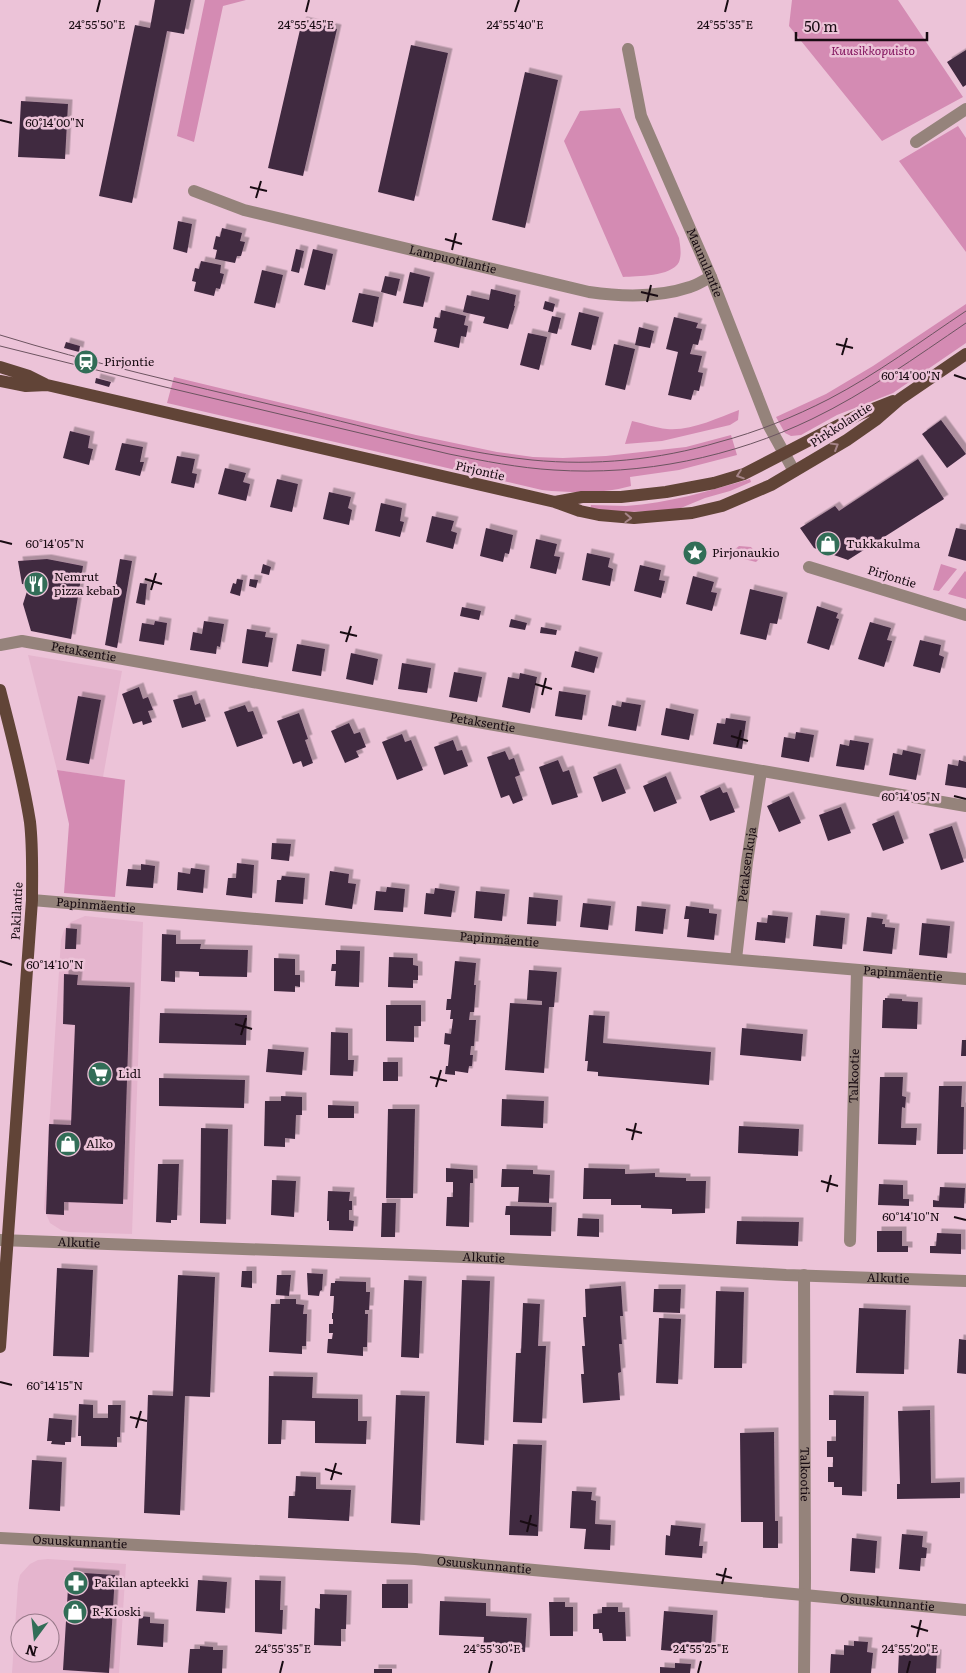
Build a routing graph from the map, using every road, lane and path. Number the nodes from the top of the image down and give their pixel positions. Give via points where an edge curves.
1 (628, 50) dead end
2 (966, 109) edge
3 (916, 142) dead end
4 (194, 191) dead end
5 (711, 277) junction
6 (966, 354) edge
7 (0, 367) edge
8 (0, 381) edge
9 (47, 385) junction
10 (900, 399) junction
11 (783, 454) junction
12 (794, 472) junction
13 (556, 502) junction
14 (809, 567) dead end
15 (966, 615) edge
16 (0, 645) edge
17 (0, 690) edge
18 (762, 771) junction
19 (966, 806) edge
20 (32, 900) junction
21 (736, 960) junction
22 (857, 970) junction
23 (966, 979) edge
24 (4, 1240) edge
25 (850, 1241) dead end
26 (804, 1275) junction
27 (966, 1281) edge
28 (0, 1347) edge
29 (0, 1538) edge
30 (805, 1595) junction
31 (966, 1610) edge
32 (804, 1673) edge

1 - 5 street, Maunulantie via 641,116
2 - 3 street
4 - 5 street, Lampuotilantie via 244,210 589,292 620,296 654,295 692,287
5 - 11 street, Maunulantie via 755,393
6 - 10 main road, Pirkkolantie
7 - 9 main road, Pirjontie
8 - 9 main road, Pirjontie via 26,386
9 - 13 main road, Pirjontie
10 - 11 main road, Pirkkolantie via 860,414
12 -> 10 main road, Pirkkolantie via 878,419
11 - 12 street, Maunulantie
11 -> 13 main road, Pirjontie via 744,474 714,483 658,493
13 -> 12 main road, Pirjontie via 580,511 619,517 692,513 749,496
14 - 15 street, Pirjontie
16 - 18 street, Petaksentie via 22,641
17 - 20 main road, Pakilantie via 30,822
18 - 19 street, Petaksentie
18 - 21 street, Petaksenkuja via 746,862
20 - 21 street, Papinmäentie
20 - 24 main road, Pakilantie
21 - 22 street, Papinmäentie
22 - 23 street, Papinmäentie
22 - 25 street, Talkootie
24 - 26 street, Alkutie via 491,1258
24 - 28 main road, Pakilantie
26 - 27 street, Alkutie
26 - 30 street, Talkootie
29 - 30 street, Osuuskunnantie via 415,1559
30 - 31 street, Osuuskunnantie
30 - 32 street, Talkootie

